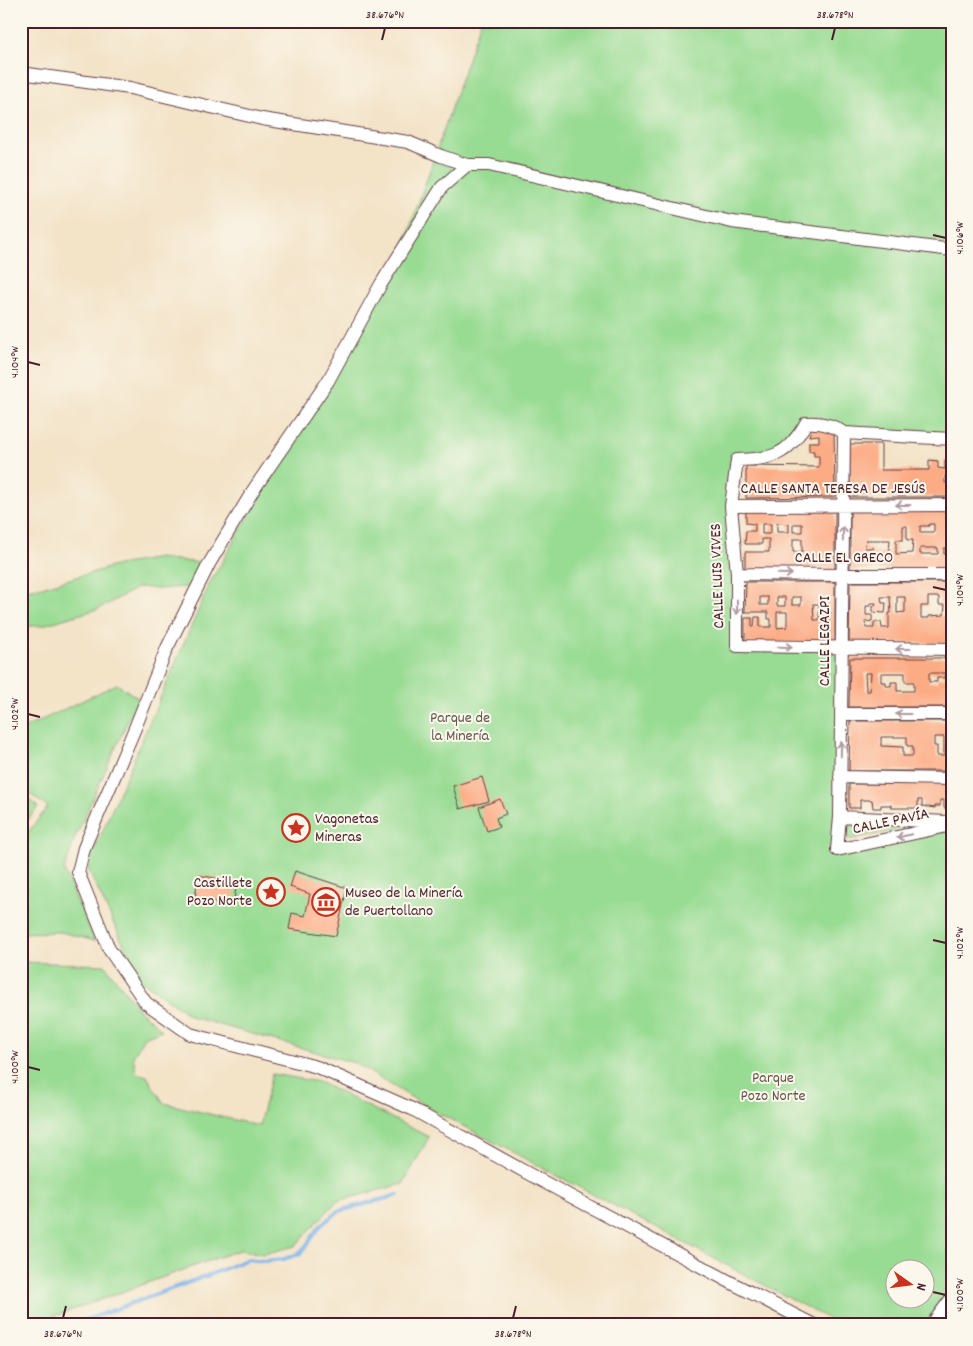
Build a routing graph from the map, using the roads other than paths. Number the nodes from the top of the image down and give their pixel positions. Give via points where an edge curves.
1 (21, 73) edge
2 (467, 165) junction
3 (952, 250) edge
4 (844, 433) junction
5 (952, 439) edge
6 (843, 504) junction
7 (952, 505) edge
8 (731, 506) junction
9 (737, 574) junction
10 (952, 575) edge
11 (842, 576) junction
12 (842, 648) junction
13 (952, 649) edge
14 (841, 714) junction
15 (952, 714) edge
16 (840, 777) junction
17 (952, 779) edge
18 (840, 817) junction
19 (952, 824) edge
20 (837, 850) joint
21 (952, 1301) edge
22 (814, 1325) edge
23 (934, 1325) edge

1 - 2 street via 130,88 262,119 408,142
2 - 3 street via 489,165 732,222
2 - 22 street via 442,187 381,284 328,381 254,489 209,564 167,648 84,848 78,872 109,949 146,1003 190,1034 316,1067 412,1109
4 - 5 street
4 - 6 street, CALLE LEGAZPI
4 - 8 street, CALLE SANTA TERESA DE JESÚS via 819,422 806,423 790,446 776,455 737,460
7 -> 6 street, CALLE SANTA TERESA DE JESÚS
6 - 8 street, CALLE SANTA TERESA DE JESÚS
11 -> 6 street, CALLE LEGAZPI
8 - 9 street, CALLE LUIS VIVES
9 -> 11 street, CALLE EL GRECO
9 -> 12 street, CALLE LUIS VIVES via 736,646
10 - 11 street, CALLE EL GRECO
11 - 12 street, CALLE LEGAZPI
13 -> 12 street
12 - 14 street, CALLE LEGAZPI
15 -> 14 street
16 -> 14 street, CALLE LEGAZPI
16 - 17 street
16 - 18 street, CALLE LEGAZPI
18 - 19 street, CALLE PAVÍA
18 - 20 street, CALLE LEGAZPI
19 -> 20 street, CALLE PAVÍA
21 - 23 street

